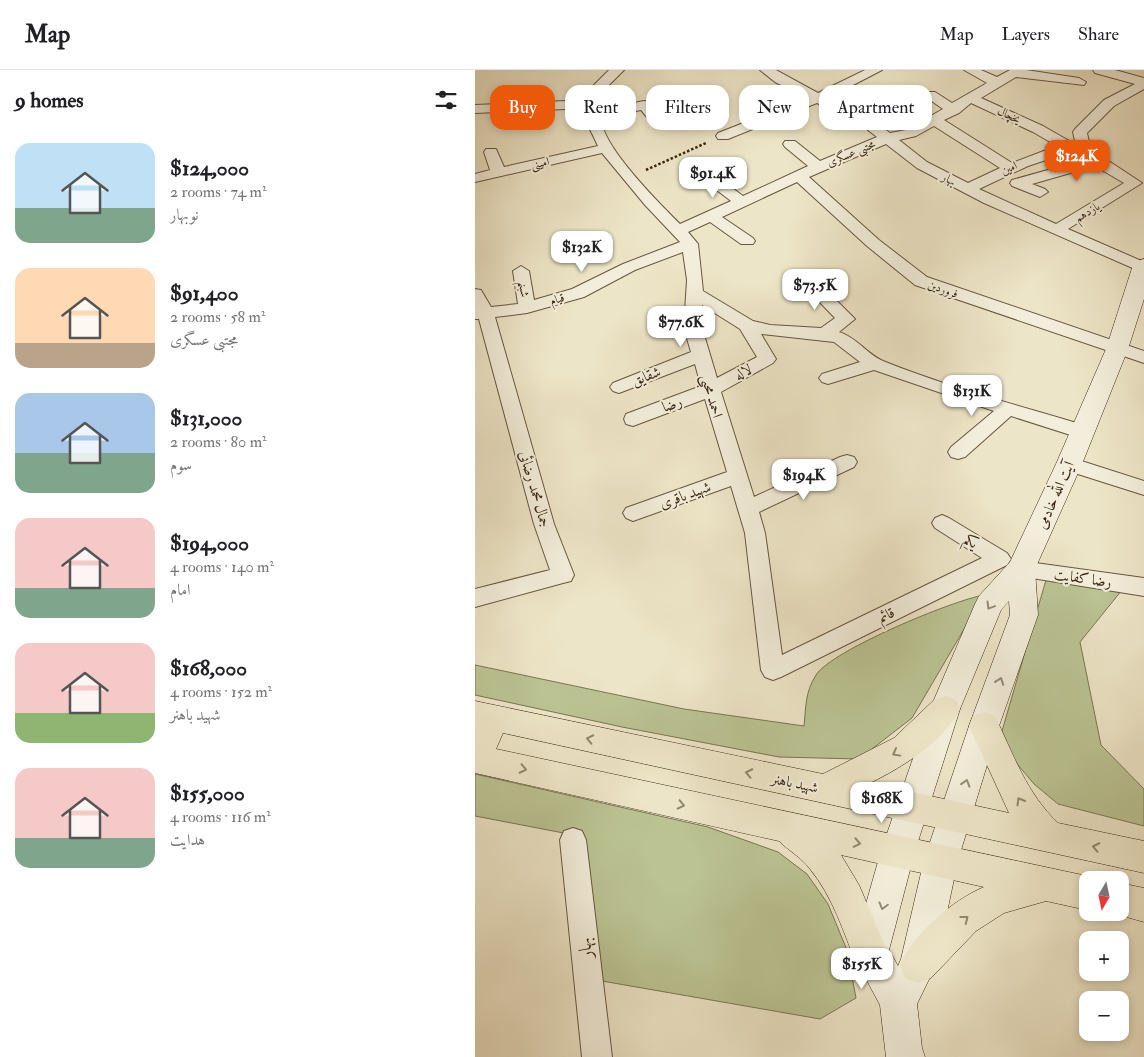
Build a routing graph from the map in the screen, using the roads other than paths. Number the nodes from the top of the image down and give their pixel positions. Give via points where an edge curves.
1 (617, 70) edge
2 (767, 70) edge
3 (971, 70) edge
4 (1100, 70) edge
5 (865, 72) edge
6 (1017, 72) edge
7 (1079, 82) dead end
8 (998, 83) junction
9 (1144, 83) edge
10 (601, 85) edge
11 (932, 96) edge
12 (818, 98) junction
13 (973, 98) junction
14 (490, 108) edge
15 (475, 109) edge
16 (954, 110) junction
17 (936, 120) junction
18 (597, 130) edge
19 (723, 136) road end
20 (887, 138) junction
21 (791, 144) dead end
22 (1075, 146) junction
23 (606, 148) junction
24 (491, 152) dead end
25 (1096, 161) junction
26 (818, 167) junction
27 (1010, 168) junction
28 (498, 172) junction
29 (703, 173) dead end
30 (799, 176) junction
31 (475, 178) edge
32 (968, 189) junction
33 (1040, 192) dead end
34 (742, 202) junction
35 (711, 216) junction
36 (1056, 230) junction
37 (684, 237) junction
38 (747, 241) dead end
39 (521, 271) dead end
40 (1142, 276) edge
41 (816, 290) dead end
42 (695, 293) junction
43 (475, 294) edge
44 (527, 308) junction
45 (480, 314) edge
46 (747, 326) junction
47 (824, 334) junction
48 (1117, 349) junction
49 (700, 355) junction
50 (1144, 357) edge
51 (875, 364) junction
52 (828, 378) dead end
53 (619, 386) dead end
54 (710, 390) junction
55 (1008, 409) junction
56 (633, 419) dead end
57 (1083, 432) junction
58 (957, 452) dead end
59 (847, 462) dead end
60 (1069, 464) junction
61 (737, 476) junction
62 (1144, 488) edge
63 (747, 509) junction
64 (633, 513) dead end
65 (942, 523) dead end
66 (1010, 564) junction
67 (1144, 587) edge
68 (475, 598) edge
69 (773, 670) joint
70 (945, 709) junction
71 (482, 715) edge
72 (983, 726) junction
73 (475, 752) edge
74 (475, 759) edge
75 (823, 789) junction
76 (912, 809) junction
77 (788, 828) junction
78 (1051, 838) junction
79 (573, 840) dead end
80 (898, 852) junction
81 (1144, 857) edge
82 (941, 860) junction
83 (1046, 884) junction
84 (1079, 891) edge
85 (1129, 902) edge
86 (1144, 905) edge
87 (870, 953) junction
88 (918, 966) junction
89 (898, 1001) junction
90 (900, 1056) edge
91 (597, 1057) edge

1 - 10 street
2 - 12 street, بهار
3 - 8 street
4 - 9 street
5 - 12 street
6 - 7 street
6 - 8 street, مجتبی عسگری
8 - 13 street, مجتبی عسگری
9 - 22 street via 1109,103 1080,132
11 - 16 street
12 - 19 street
12 - 20 street, بهار via 869,124
13 - 16 street, مجتبی عسگری
13 - 22 street, یخچال
14 - 15 street
16 - 17 street, مجتبی عسگری
17 - 20 street, مجتبی عسگری via 911,133
17 - 27 street
18 - 23 street
20 - 26 street, مجتبی عسگری
20 - 32 street, بهار via 922,165
21 - 26 street
22 - 25 street, یازدهم
22 - 27 street, امین via 1043,154
23 - 28 street, امینی
23 - 37 street
24 - 28 street
25 - 33 street via 1017,183
25 - 36 street, یازدهم via 1135,183
26 - 30 street, مجتبی عسگری
27 - 32 street, امین
28 - 31 street, امینی
29 - 34 street
30 - 34 street, مجتبی عسگری
30 - 48 street, فروردین via 873,243 921,281
32 - 36 street, بهار
34 - 35 street, مجتبی عسگری
35 - 37 street, مجتبی عسگری
35 - 38 street
36 - 40 street, بهار
37 - 42 street, احمد محبی via 695,280
37 - 44 street, قیام via 578,293
39 - 44 street, شبنم
40 - 48 main road, آیت الله خادمی
41 - 47 street via 846,319
42 - 46 street
42 - 49 street, احمد محبی via 693,328
43 - 45 street
44 - 45 street, قیام
45 - 68 street, جمال محمد رضائی via 544,524 563,574
46 - 47 street via 769,331
46 - 54 street, لاله via 767,359
47 - 51 street via 840,338
48 - 50 street, فروردین
48 - 57 main road, آیت الله خادمی
49 - 53 street, شقایق
49 - 54 street, احمد محبی
51 - 52 street
51 - 55 street
54 - 56 street, رضا
54 - 61 street, احمد محبی
55 - 57 street
55 - 58 street
57 - 60 main road, آیت الله خادمی
59 - 63 street
60 - 62 street
60 - 66 main road, آیت الله خادمی
61 - 63 street, احمد محبی
61 - 64 street, شهید باقری
63 - 69 street, احمد محبی via 755,533
65 - 66 street, یکم
66 - 67 street, رضا کفایت
66 - 69 street, قائم
66 -> 70 main road via 989,604
72 -> 66 main road, آیت الله خادمی via 1024,615
70 -> 75 main road via 905,748
70 - 76 main road
71 - 73 main road via 487,737
75 -> 71 main road, شهید باهنر
78 -> 72 main road via 1037,827 1022,804
82 -> 72 main road, آیت الله خادمی
74 -> 77 main road
75 - 76 main road, شهید باهنر
76 - 78 main road, شهید باهنر
76 - 80 main road
77 -> 80 main road
77 - 87 main road via 814,847 828,866 845,895
81 -> 78 main road, شهید باهنر
79 - 91 street, بهار
80 - 82 main road
80 -> 87 main road
82 - 83 main road
82 - 88 main road, آیت الله خادمی
83 - 84 main road
88 -> 83 main road via 954,927 981,906
85 - 86 main road
87 - 89 main road
88 - 89 main road, آیت الله خادمی
89 - 90 main road

